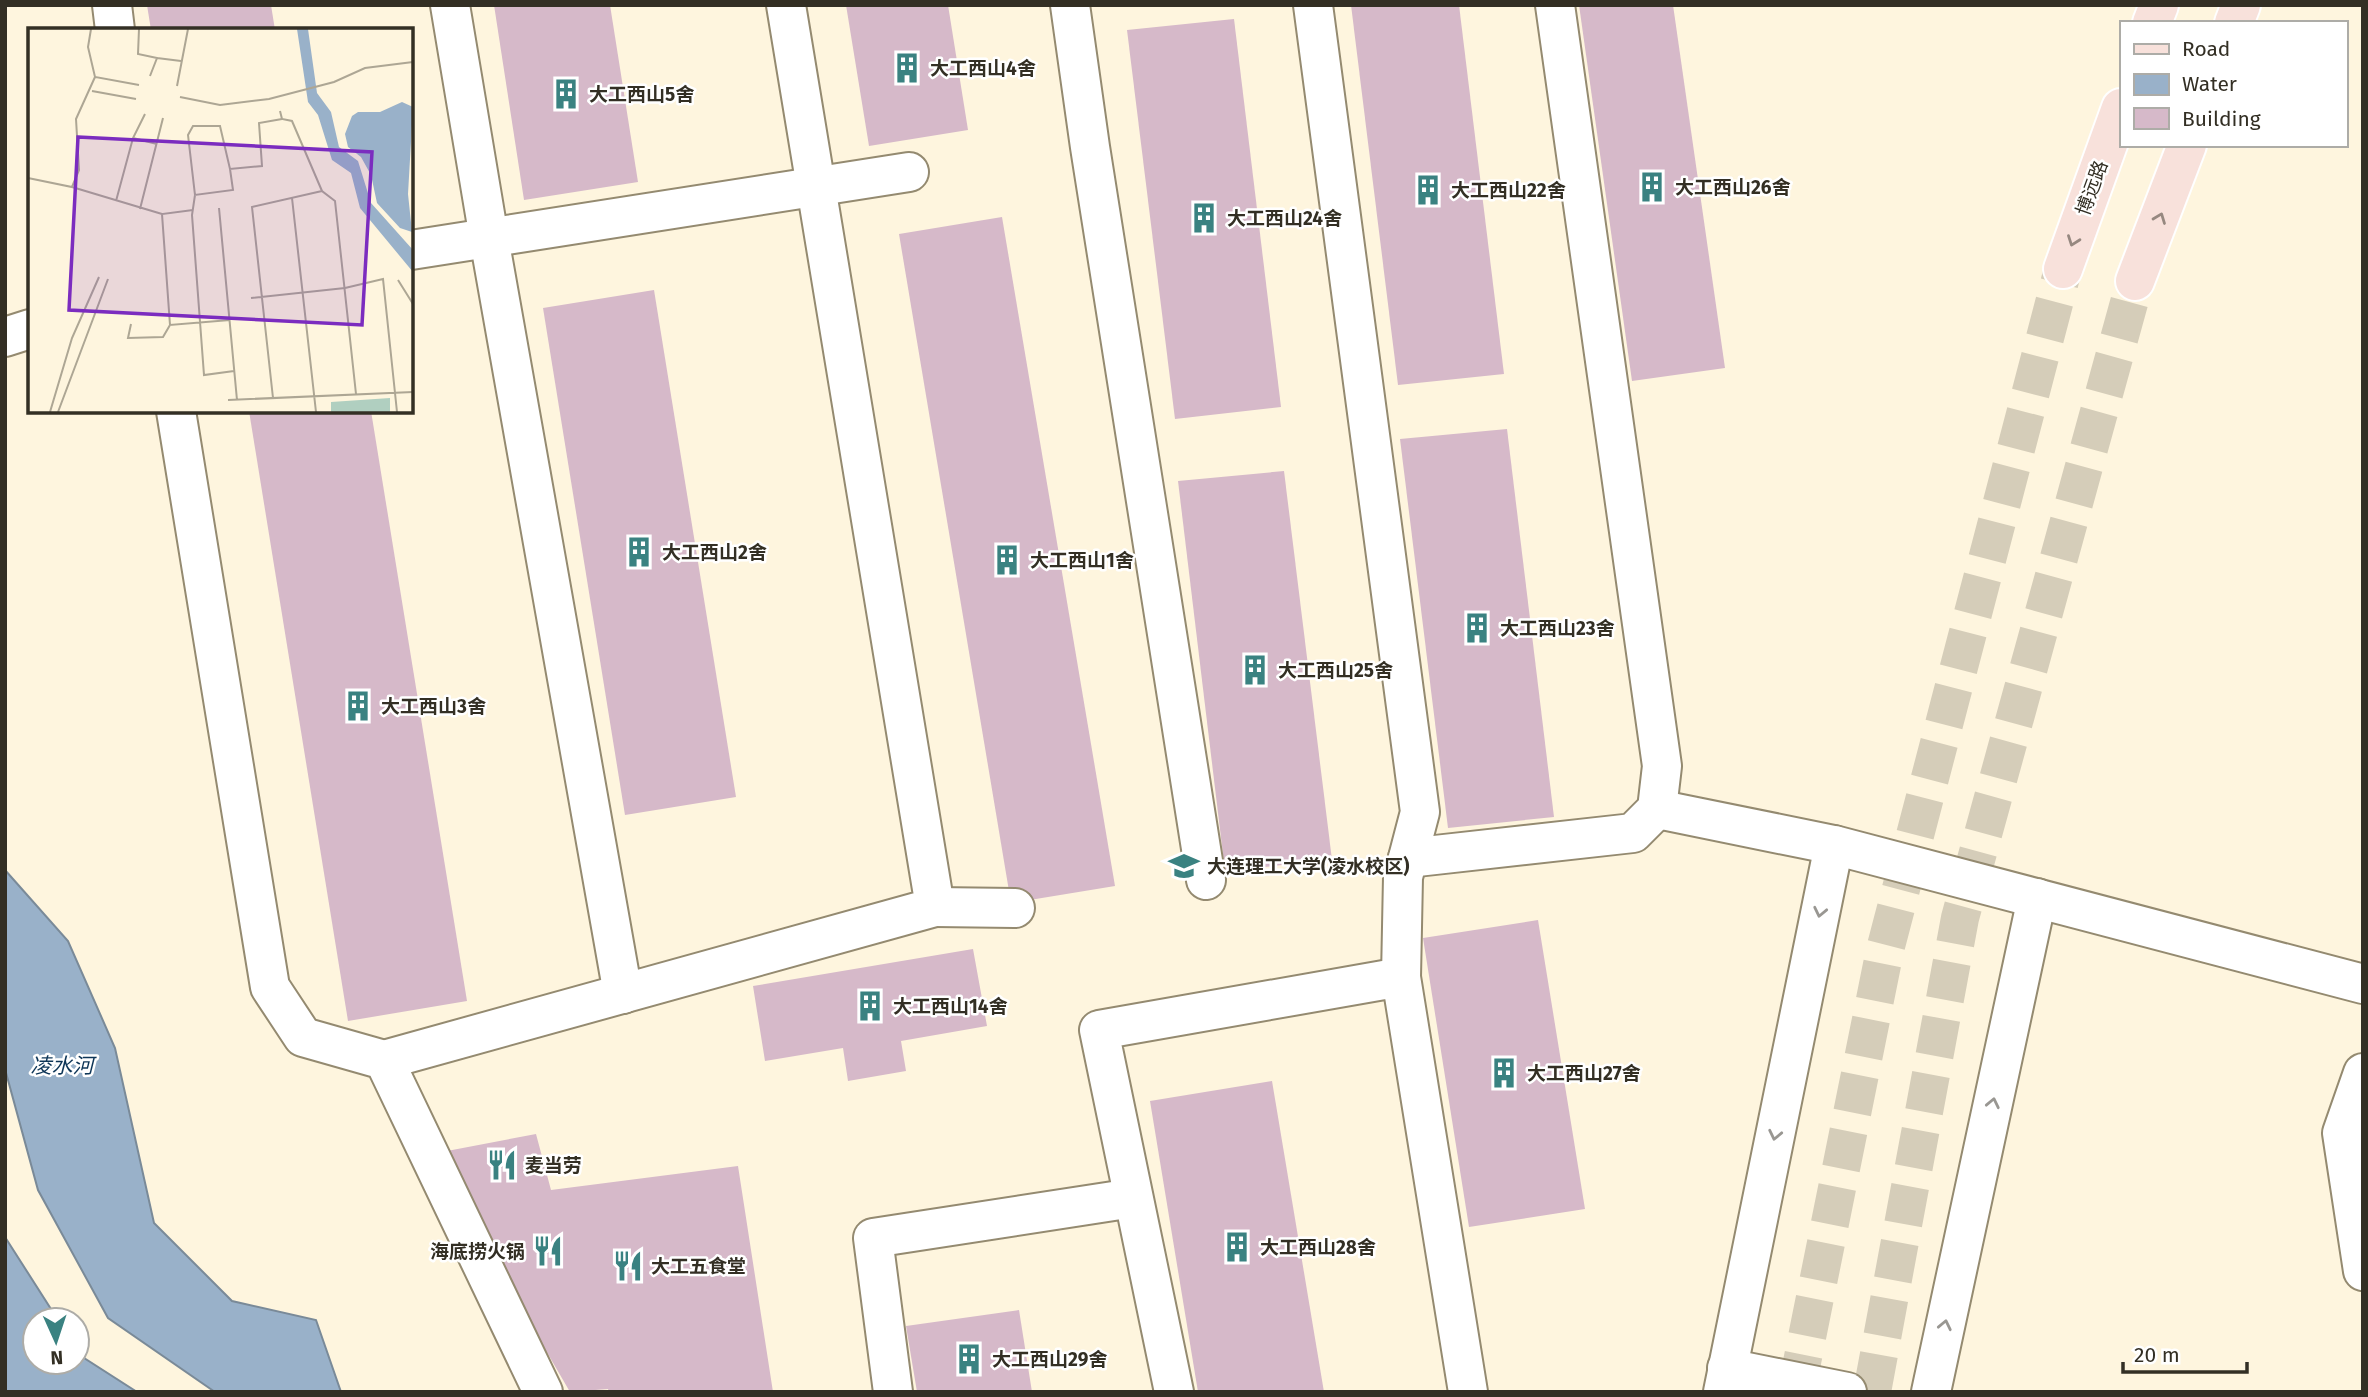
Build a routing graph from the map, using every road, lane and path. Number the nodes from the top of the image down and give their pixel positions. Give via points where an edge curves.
1 (111, 5) edge
2 (450, 5) edge
3 (786, 5) edge
4 (1070, 5) edge
5 (1312, 5) edge
6 (1555, 5) edge
7 (115, 28) edge
8 (2120, 111) edge
9 (2186, 147) edge
10 (909, 172) dead end
11 (815, 187) junction
12 (489, 238) junction
13 (413, 250) edge
14 (2063, 269) tunnel mouth
15 (2135, 281) tunnel mouth
16 (28, 330) edge
17 (5, 337) edge
18 (176, 413) edge
19 (1657, 809) junction
20 (1834, 845) junction
21 (1408, 858) junction
22 (1206, 880) dead end
23 (2037, 898) junction
24 (935, 907) junction
25 (1016, 908) dead end
26 (1401, 977) junction
27 (2363, 984) edge
28 (623, 994) junction
29 (384, 1060) junction
30 (2363, 1073) edge
31 (1133, 1198) junction
32 (2363, 1271) edge
33 (1725, 1380) edge
34 (543, 1392) edge
35 (893, 1392) edge
36 (1174, 1392) edge
37 (1468, 1392) edge
38 (1847, 1392) edge
39 (1931, 1392) edge

1 - 7 street
2 - 12 street
3 - 11 street
4 - 22 street
5 - 21 street via 1420,811
6 - 19 street via 1662,766
8 -> 14 main road, 博远路
15 -> 9 main road
10 - 11 street
11 - 12 street
11 - 24 street
12 - 13 street
12 - 28 street
16 - 17 street
18 - 29 street via 270,987 303,1037
19 - 20 street
19 - 21 street via 1633,833
20 - 23 street
20 -> 33 street
21 - 26 street via 1403,877
23 - 27 street
39 -> 23 street
24 - 25 street
24 - 28 street
26 - 31 street via 1099,1030
26 - 37 street
28 - 29 street
29 - 34 street
30 - 32 street via 2342,1133
31 - 35 street via 873,1238
31 - 36 street
33 - 38 street

